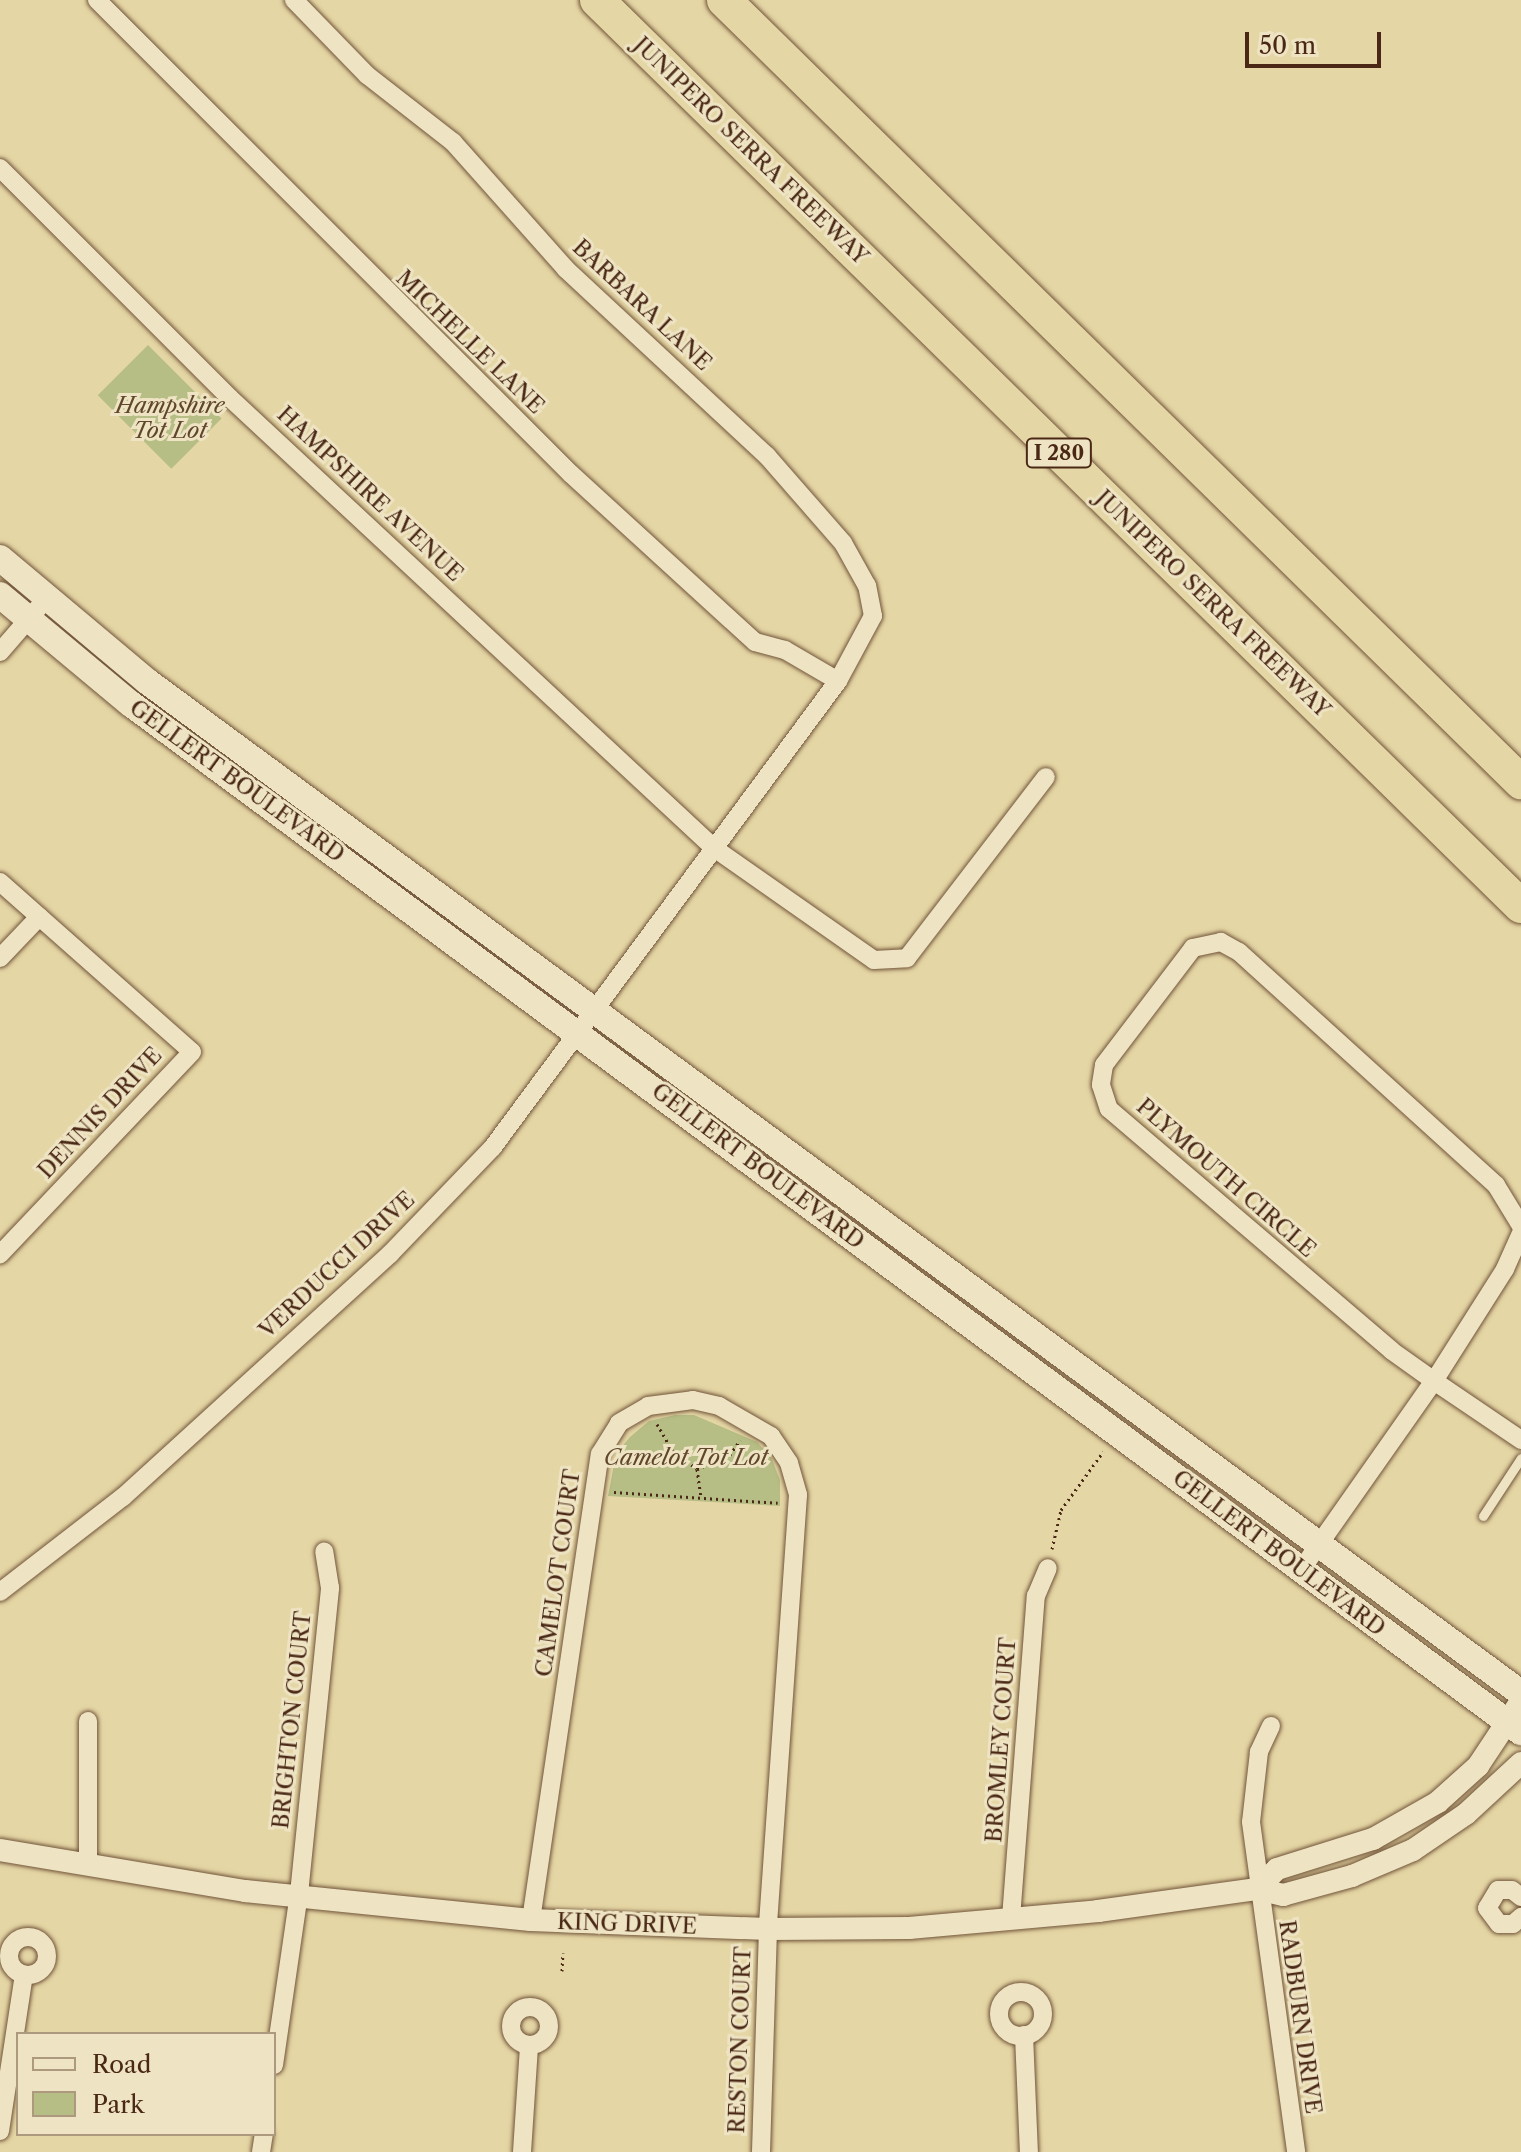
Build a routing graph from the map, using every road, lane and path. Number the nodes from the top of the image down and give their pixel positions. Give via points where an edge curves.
1 (97, 0) edge
2 (294, 0) edge
3 (597, 0) edge
4 (724, 0) edge
5 (0, 168) edge
6 (0, 558) edge
7 (0, 595) edge
8 (45, 600) junction
9 (27, 620) junction
10 (0, 652) edge
11 (838, 681) junction
12 (1046, 777) dead end
13 (1521, 782) edge
14 (714, 848) junction
15 (0, 882) edge
16 (1521, 906) edge
17 (39, 917) junction
18 (0, 958) edge
19 (594, 1011) junction
20 (577, 1032) junction
21 (1521, 1226) edge
22 (1521, 1233) edge
23 (0, 1254) edge
24 (1434, 1381) junction
25 (648, 1406) junction
26 (750, 1423) junction
27 (1117, 1432) junction
28 (1521, 1440) edge
29 (1521, 1458) edge
30 (697, 1469) junction
31 (594, 1491) junction
32 (701, 1497) junction
33 (797, 1504) junction
34 (1483, 1516) dead end
35 (1318, 1548) junction
36 (324, 1551) dead end
37 (1048, 1568) joint
38 (1301, 1570) junction
39 (0, 1592) edge
40 (1521, 1693) edge
41 (1517, 1718) edge
42 (88, 1721) dead end
43 (1271, 1726) dead end
44 (1521, 1763) edge
45 (0, 1850) edge
46 (88, 1866) junction
47 (1257, 1889) junction
48 (299, 1894) junction
49 (1521, 1897) edge
50 (1521, 1917) edge
51 (1011, 1918) junction
52 (531, 1920) junction
53 (768, 1929) junction
54 (563, 1953) dead end
55 (562, 1971) dead end
56 (24, 1975) dead end
57 (1024, 2035) dead end
58 (529, 2046) dead end
59 (276, 2051) edge
60 (0, 2131) edge
61 (522, 2152) edge
62 (761, 2152) edge
63 (1029, 2152) edge
64 (1296, 2152) edge

1 - 11 street, MICHELLE LANE via 571,474 755,642 785,650
2 - 11 street, BARBARA LANE via 367,75 453,142 566,269 767,456 843,543 867,586 873,616
3 - 16 highway, JUNIPERO SERRA FREEWAY / I 280
4 - 13 highway
5 - 14 street, HAMPSHIRE AVENUE via 230,398
6 - 8 main road, GELLERT BOULEVARD
7 - 9 main road, GELLERT BOULEVARD
8 - 9 street
8 - 19 main road, GELLERT BOULEVARD
9 - 10 street
9 - 20 main road, GELLERT BOULEVARD via 131,704
11 - 14 street, VERDUCCI DRIVE
12 - 14 street, HAMPSHIRE AVENUE via 907,958 888,963 874,960
14 - 19 street, VERDUCCI DRIVE
15 - 17 street, DENNIS DRIVE
17 - 18 street
17 - 23 street, DENNIS DRIVE via 192,1052
19 - 20 street, VERDUCCI DRIVE
19 - 35 main road, GELLERT BOULEVARD
20 - 27 main road, GELLERT BOULEVARD
20 - 39 street, VERDUCCI DRIVE via 493,1147 390,1254 106,1511
21 - 24 street, PLYMOUTH CIRCLE via 1496,1185 1239,952 1221,942 1193,948 1104,1065 1101,1085 1109,1109
22 - 24 street via 1505,1269
24 - 28 street
24 - 35 street
25 - 26 street, CAMELOT COURT via 693,1400
25 - 30 path via 672,1450
25 - 31 street, CAMELOT COURT via 612,1433 600,1454
26 - 30 path via 730,1455
26 - 33 street, CAMELOT COURT via 771,1436 789,1463
27 - 37 path via 1061,1510
27 - 38 main road, GELLERT BOULEVARD
29 - 34 lane
30 - 32 path
31 - 32 path
31 - 52 street, CAMELOT COURT
32 - 33 path
33 - 53 street, CAMELOT COURT
35 - 38 street
35 - 40 main road, GELLERT BOULEVARD
36 - 48 street, BRIGHTON COURT via 330,1588
37 - 51 street, BROMLEY COURT via 1036,1596
38 - 41 main road, GELLERT BOULEVARD
41 - 47 street via 1478,1766 1438,1802 1373,1839 1277,1869
42 - 46 street
43 - 47 street, RADBURN DRIVE via 1259,1752 1251,1822
44 - 47 street, KING DRIVE via 1466,1814 1413,1850 1352,1876 1283,1895
45 - 46 street, KING DRIVE
46 - 48 street, KING DRIVE via 245,1891
47 - 51 street, KING DRIVE
47 - 64 street, RADBURN DRIVE
48 - 52 street, KING DRIVE
48 - 59 street, BRIGHTON COURT
49 - 50 street via 1512,1890 1498,1890 1487,1908 1499,1924 1513,1924
51 - 53 street, KING DRIVE via 909,1928
52 - 53 street, KING DRIVE
53 - 62 street, RESTON COURT
54 - 55 path
56 - 60 street
57 - 63 street
58 - 61 street

